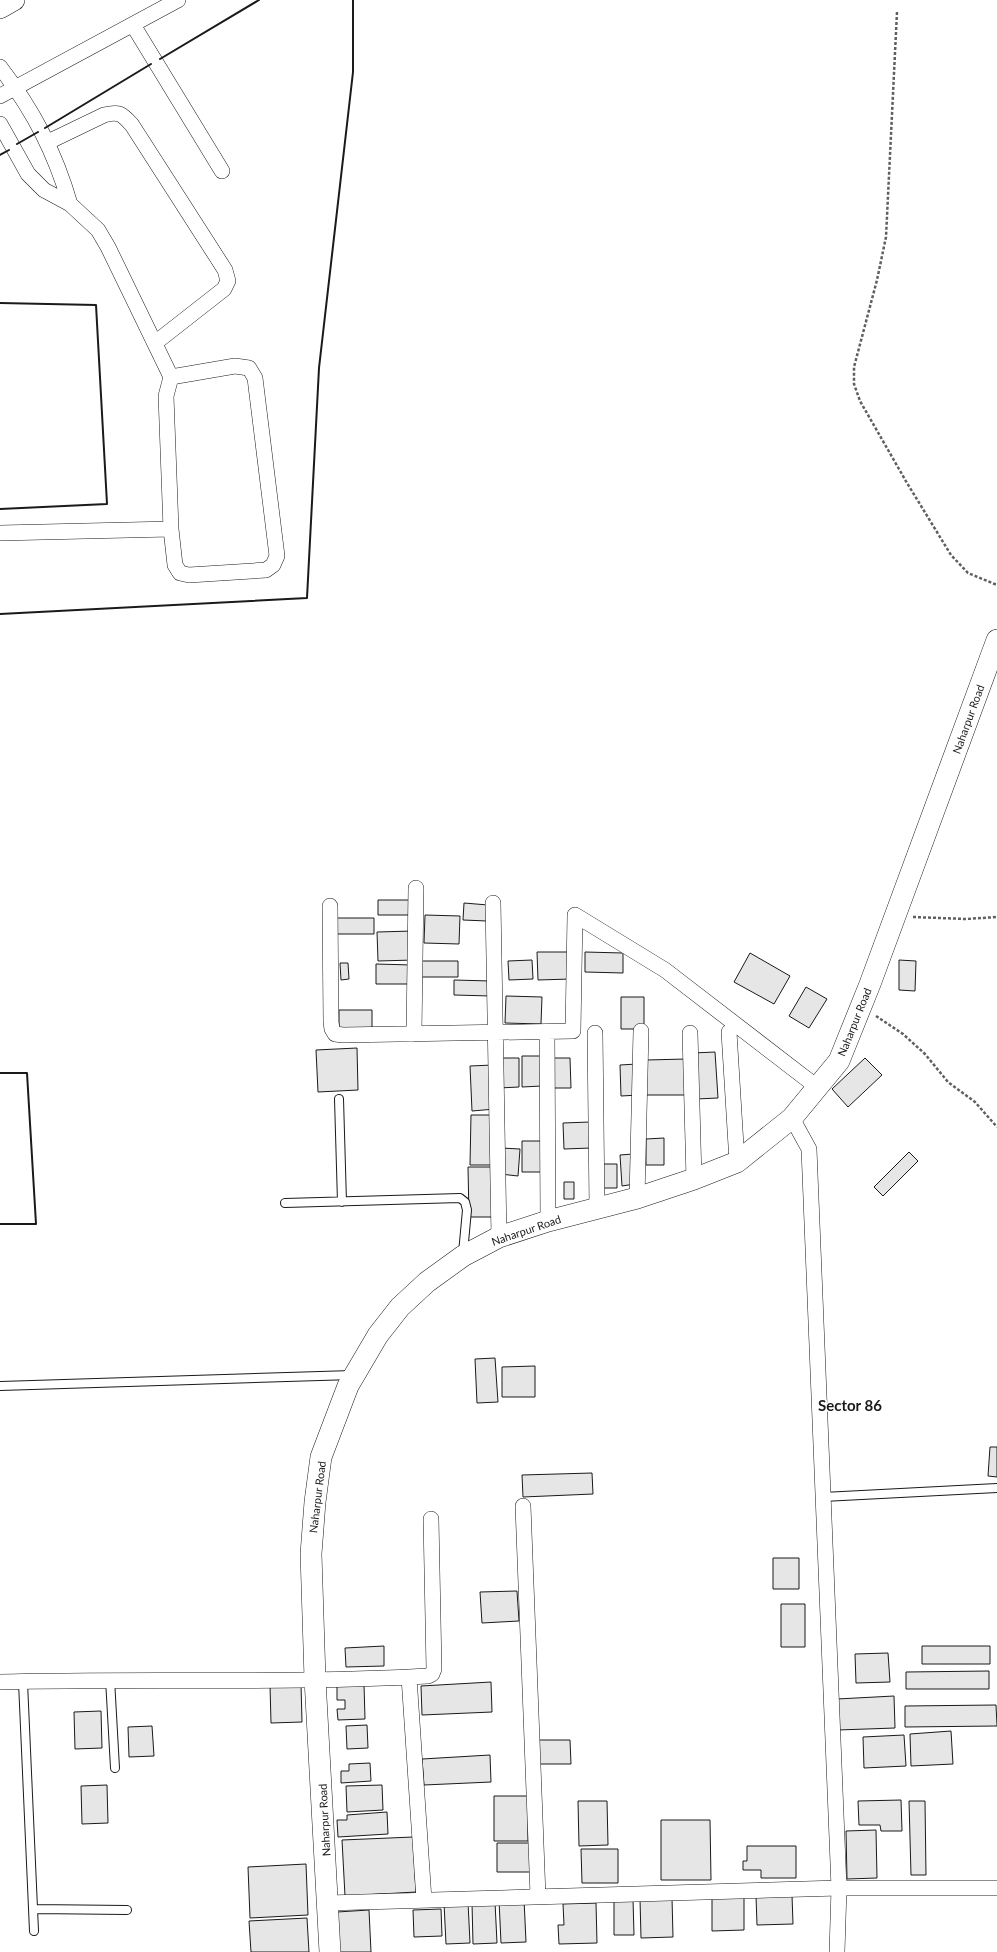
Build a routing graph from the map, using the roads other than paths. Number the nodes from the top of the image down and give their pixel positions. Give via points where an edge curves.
1 (14, 0) edge
2 (178, 0) edge
3 (0, 8) edge
4 (133, 25) junction
5 (0, 67) edge
6 (16, 88) junction
7 (0, 96) edge
8 (0, 124) edge
9 (48, 142) junction
10 (222, 171) dead end
11 (70, 204) junction
12 (155, 343) junction
13 (171, 377) junction
14 (171, 529) junction
15 (0, 533) edge
16 (997, 640) edge
17 (416, 888) dead end
18 (493, 904) dead end
19 (330, 906) dead end
20 (641, 1031) dead end
21 (547, 1032) junction
22 (595, 1032) dead end
23 (729, 1032) dead end
24 (496, 1033) junction
25 (690, 1033) dead end
26 (414, 1034) junction
27 (817, 1087) junction
28 (340, 1099) dead end
29 (792, 1118) junction
30 (737, 1162) junction
31 (694, 1179) junction
32 (637, 1198) junction
33 (342, 1202) junction
34 (285, 1203) dead end
35 (597, 1208) junction
36 (548, 1221) junction
37 (499, 1237) junction
38 (463, 1256) junction
39 (355, 1374) junction
40 (0, 1386) edge
41 (997, 1488) edge
42 (823, 1497) junction
43 (523, 1506) dead end
44 (431, 1519) dead end
45 (409, 1677) junction
46 (110, 1679) junction
47 (315, 1679) junction
48 (0, 1682) edge
49 (24, 1682) junction
50 (115, 1768) dead end
51 (838, 1888) junction
52 (997, 1888) edge
53 (538, 1896) junction
54 (424, 1900) junction
55 (328, 1903) junction
56 (33, 1909) junction
57 (127, 1910) dead end
58 (34, 1931) dead end
59 (330, 1952) edge
60 (837, 1952) edge

1 - 3 street
2 - 4 street
4 - 6 street
4 - 10 street
5 - 6 street
6 - 7 street
6 - 9 street
8 - 11 street via 28,174 44,190
9 - 11 street via 61,172
9 - 12 street via 104,115 122,114 132,125 225,270 228,280 224,290
11 - 12 street via 98,230
12 - 13 street
13 - 14 street via 166,396
13 - 14 street via 235,366 249,368 255,378 277,556 273,565 266,570 189,575 180,573 175,565
14 - 15 street
16 - 27 street, Naharpur Road via 861,1006 838,1061
17 - 26 street
18 - 24 street
19 - 26 street via 331,1022 334,1034
20 - 32 street
21 - 24 street
21 - 27 street via 573,1031 575,915 665,970
21 - 36 street
22 - 35 street
23 - 30 street
24 - 26 street
24 - 37 street
25 - 31 street
27 - 29 street, Naharpur Road
28 - 33 lane
29 - 30 street, Naharpur Road
29 - 42 street via 810,1149
30 - 31 street, Naharpur Road
31 - 32 street, Naharpur Road
32 - 35 street, Naharpur Road
33 - 34 lane
33 - 38 lane via 460,1198 465,1202 467,1210
35 - 36 street, Naharpur Road
36 - 37 street, Naharpur Road
37 - 38 street, Naharpur Road
38 - 39 street, Naharpur Road via 427,1282 400,1307 378,1335
39 - 40 lane
39 - 47 street, Naharpur Road via 321,1457 315,1502 311,1554
41 - 42 lane
42 - 51 street
43 - 53 street
44 - 45 street via 434,1669 428,1676
45 - 47 street
45 - 54 street
46 - 47 street
46 - 49 street
46 - 50 lane
47 - 55 street, Naharpur Road
48 - 49 street
49 - 56 lane
51 - 52 street
51 - 53 street
51 - 60 street
53 - 54 street
54 - 55 street
55 - 59 street, Naharpur Road
56 - 57 lane
56 - 58 lane

